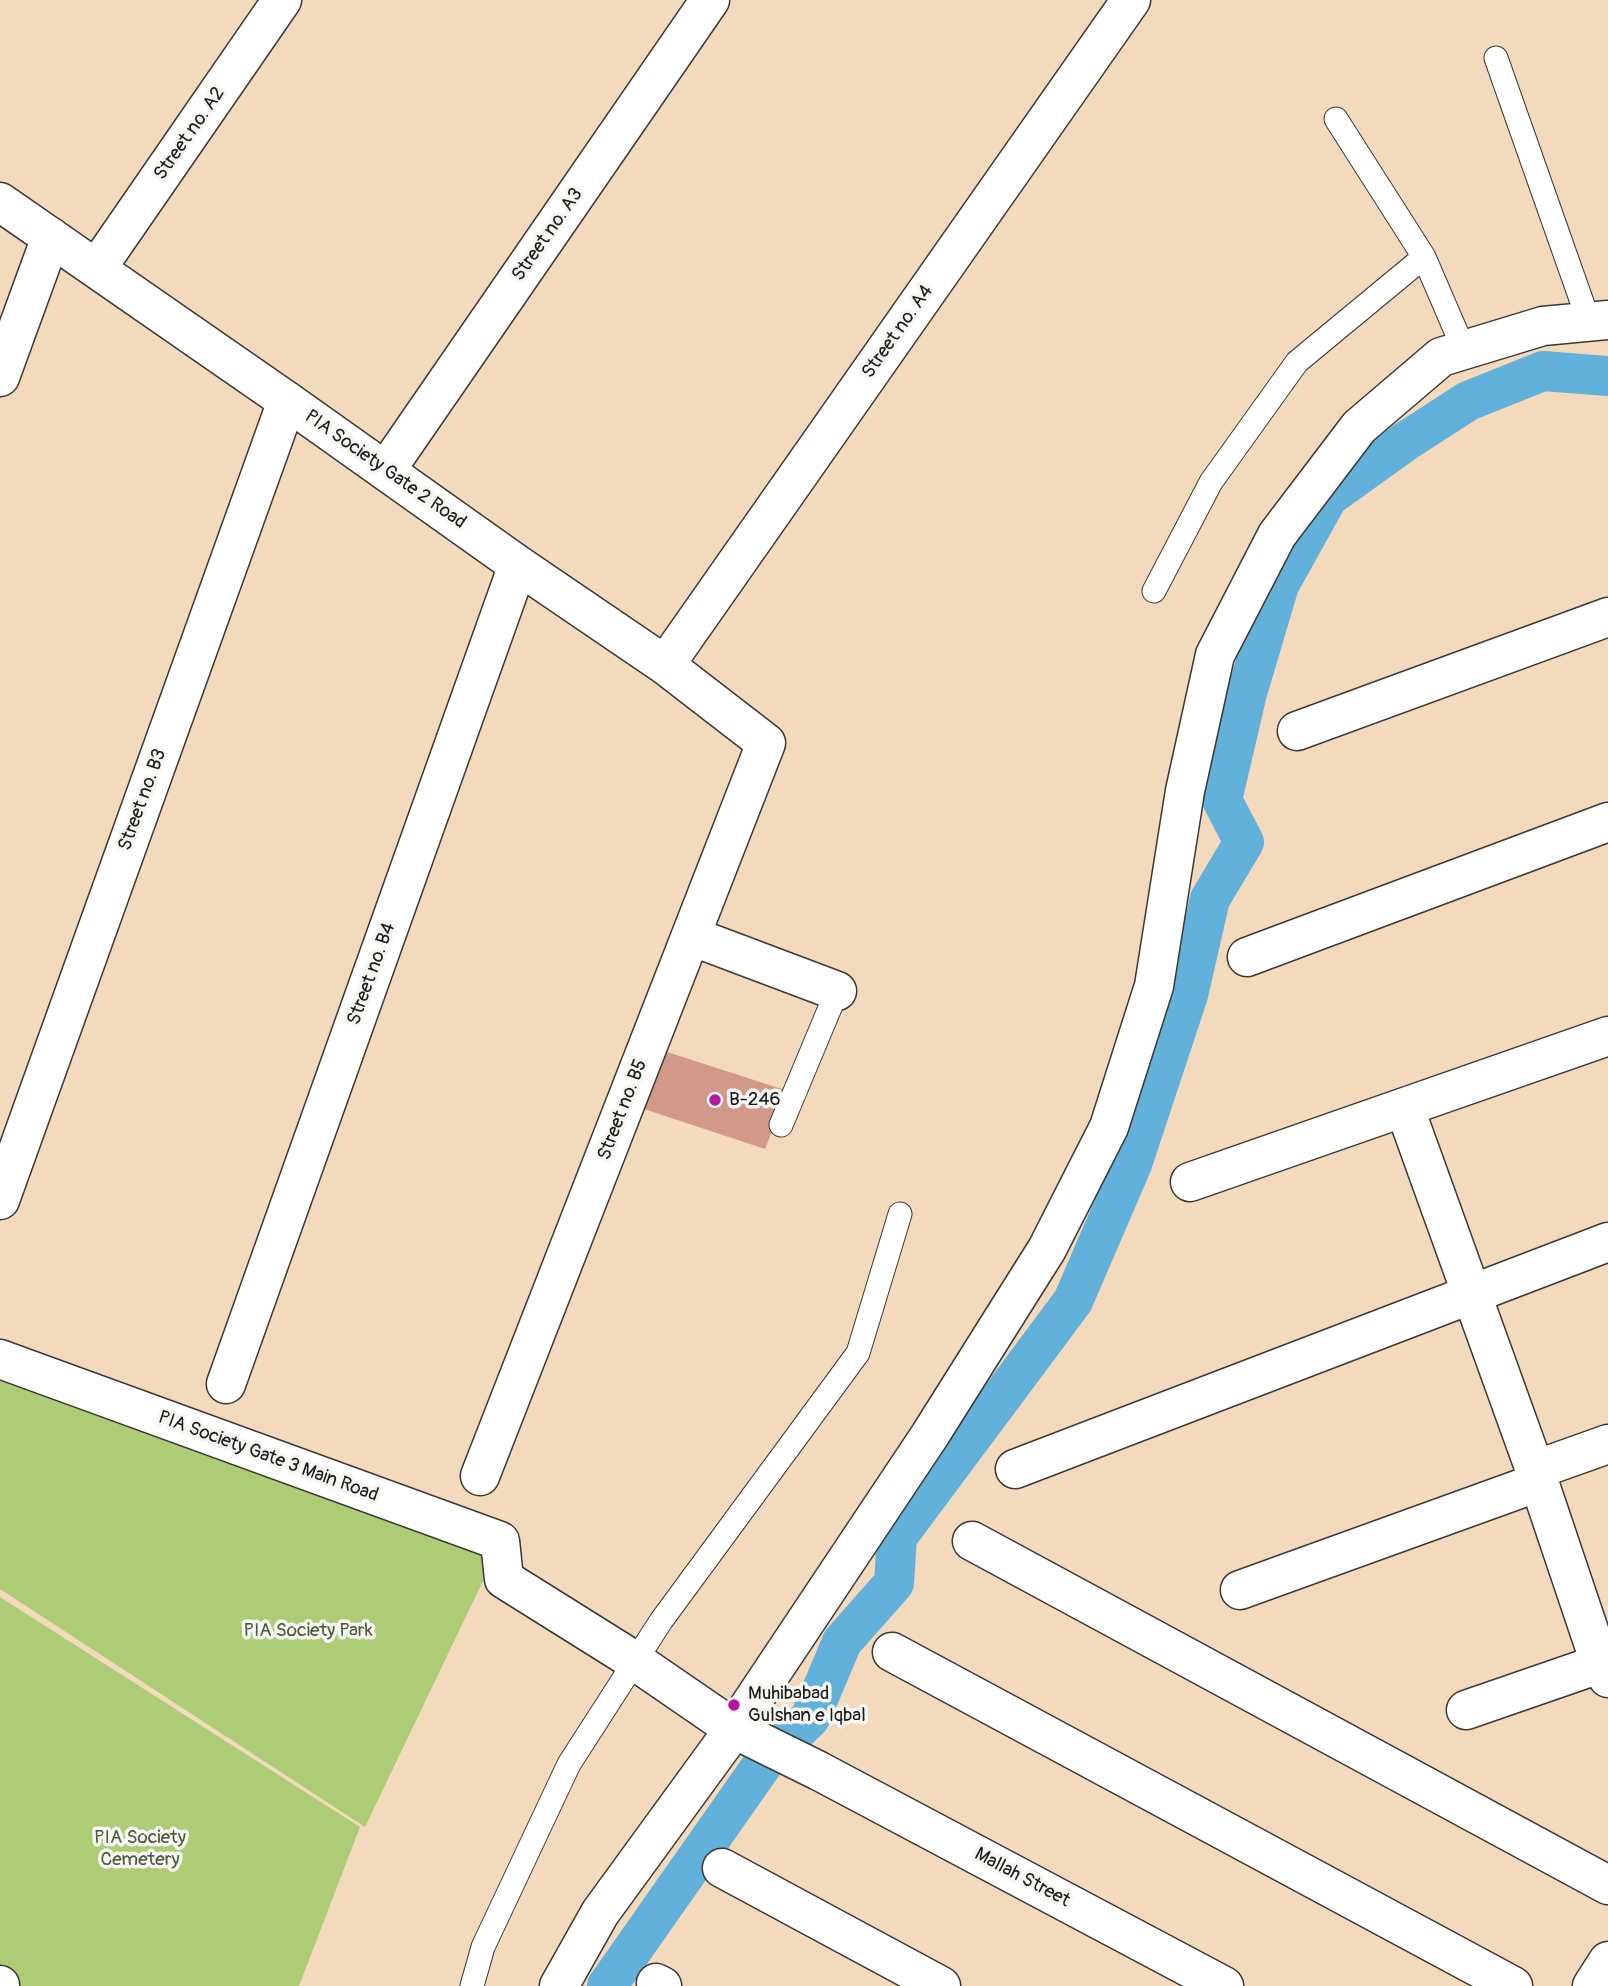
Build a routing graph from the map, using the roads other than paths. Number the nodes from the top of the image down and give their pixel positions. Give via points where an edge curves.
1 (282, 0) edge
2 (710, 0) edge
3 (1131, 0) edge
4 (1496, 58) dead end
5 (1336, 119) dead end
6 (0, 202) edge
7 (51, 237) junction
8 (1424, 257) junction
9 (97, 268) junction
10 (1598, 321) edge
11 (1464, 350) junction
12 (0, 377) edge
13 (287, 401) junction
14 (386, 471) junction
15 (518, 565) junction
16 (1154, 591) dead end
17 (1608, 617) edge
18 (665, 664) junction
19 (1297, 731) dead end
20 (766, 743) joint
21 (1608, 822) edge
22 (691, 936) junction
23 (1247, 957) dead end
24 (837, 991) joint
25 (1608, 1036) edge
26 (1405, 1109) junction
27 (781, 1125) dead end
28 (1190, 1182) dead end
29 (0, 1200) edge
30 (901, 1213) dead end
31 (1608, 1242) edge
32 (1471, 1294) junction
33 (0, 1359) edge
34 (226, 1384) dead end
35 (1608, 1444) edge
36 (1015, 1469) dead end
37 (480, 1476) dead end
38 (1537, 1476) junction
39 (972, 1541) dead end
40 (504, 1579) joint
41 (1240, 1590) dead end
42 (892, 1653) dead end
43 (635, 1661) junction
44 (1605, 1667) edge
45 (1466, 1710) dead end
46 (748, 1736) junction
47 (722, 1867) dead end
48 (1608, 1885) edge
49 (1608, 1961) edge
50 (472, 1986) edge
51 (559, 1986) edge
52 (941, 1986) edge
53 (1224, 1986) edge
54 (1513, 1986) edge
55 (1592, 1986) edge

1 - 9 street, Street no. A2
2 - 14 street, Street no. A3
3 - 18 street, Street no. A4
4 - 10 lane
5 - 8 lane
6 - 7 street, PIA Society Gate 2 Road
7 - 9 street, PIA Society Gate 2 Road
7 - 12 street
8 - 11 lane
8 - 16 lane via 1297,362 1211,482
9 - 13 street, PIA Society Gate 2 Road
10 - 11 street via 1543,326
11 - 46 street via 1441,357 1359,427 1277,535 1215,655 1185,791 1154,986 1109,1127 1047,1248
13 - 14 street, PIA Society Gate 2 Road
13 - 29 street, Street no. B3
14 - 15 street, PIA Society Gate 2 Road
15 - 18 street, PIA Society Gate 2 Road
15 - 34 street, Street no. B4
17 - 19 street
18 - 20 street, PIA Society Gate 2 Road
20 - 22 street, Street no. B5
21 - 23 street
22 - 24 street
22 - 37 street, Street no. B5
24 - 27 lane
25 - 26 street
26 - 28 street
26 - 32 street
30 - 43 lane via 858,1353
31 - 32 street
32 - 36 street
32 - 38 street
33 - 40 street, PIA Society Gate 3 Main Road via 500,1541
35 - 38 street
38 - 41 street
38 - 44 street
39 - 48 street
40 - 43 street, Mallah Street
42 - 54 street
43 - 46 street, Mallah Street
43 - 50 lane via 569,1765 483,1947
44 - 45 street
46 - 51 street via 600,1913
46 - 53 street, Mallah Street
47 - 52 street
49 - 55 street

